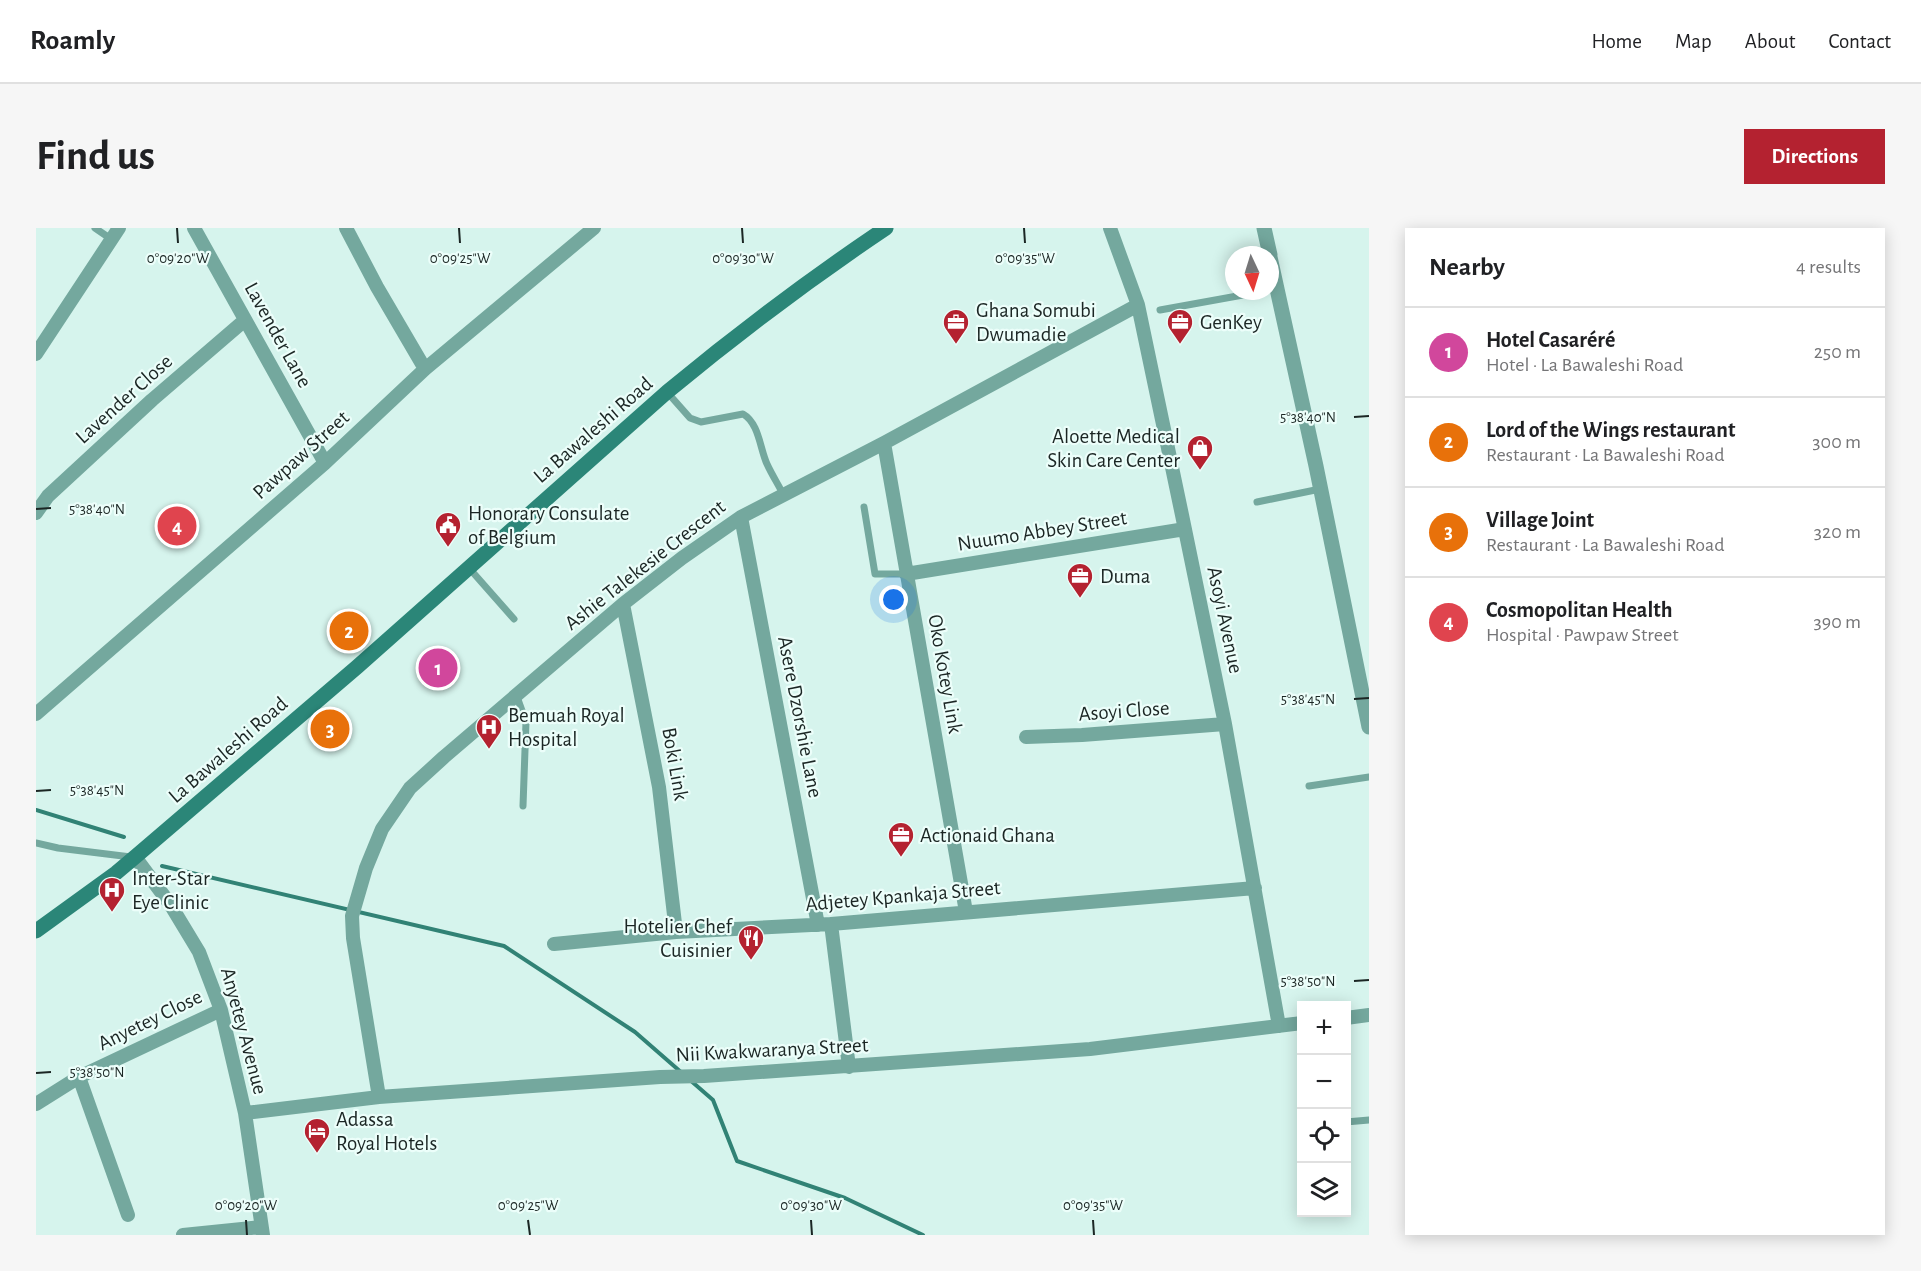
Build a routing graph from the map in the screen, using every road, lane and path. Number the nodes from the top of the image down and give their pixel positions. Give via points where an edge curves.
1 (95, 228) edge
2 (194, 228) edge
3 (346, 228) edge
4 (594, 228) edge
5 (886, 228) edge
6 (1110, 228) edge
7 (1264, 228) edge
8 (115, 233) edge
9 (1268, 246) edge
10 (1225, 298) edge
11 (1273, 300) edge
12 (1138, 305) junction
13 (1160, 310) dead end
14 (245, 320) junction
15 (36, 354) edge
16 (425, 369) junction
17 (667, 392) junction
18 (884, 443) junction
19 (325, 463) junction
20 (1320, 489) junction
21 (783, 494) junction
22 (1257, 502) dead end
23 (864, 507) dead end
24 (36, 513) edge
25 (741, 517) junction
26 (1185, 529) junction
27 (469, 568) junction
28 (906, 574) junction
29 (623, 604) junction
30 (514, 619) dead end
31 (516, 694) junction
32 (36, 714) edge
33 (1225, 724) junction
34 (1369, 728) edge
35 (1026, 737) dead end
36 (1369, 777) edge
37 (1309, 786) dead end
38 (524, 806) dead end
39 (36, 843) edge
40 (135, 857) junction
41 (1255, 888) junction
42 (966, 912) junction
43 (824, 924) junction
44 (36, 932) edge
45 (676, 932) junction
46 (554, 944) dead end
47 (221, 1010) junction
48 (1369, 1015) edge
49 (1351, 1017) edge
50 (1297, 1024) edge
51 (1279, 1026) junction
52 (849, 1066) junction
53 (79, 1077) junction
54 (379, 1097) junction
55 (36, 1104) edge
56 (245, 1113) junction
57 (1369, 1120) edge
58 (1351, 1122) edge
59 (128, 1215) dead end
60 (262, 1231) edge
61 (183, 1235) edge

1 - 8 lane
2 - 14 street, Lavender Lane
3 - 16 street
4 - 16 street, Pawpaw Street
5 - 17 main road, La Bawaleshi Road via 747,328
6 - 12 street, Asoyi Avenue
7 - 9 street
8 - 15 street
10 - 13 lane
11 - 20 street
12 - 18 street, Ashie Talekesie Crescent
12 - 26 street, Asoyi Avenue
14 - 19 street, Lavender Lane
14 - 24 street, Lavender Close via 48,496
16 - 19 street, Pawpaw Street
17 - 21 lane via 690,418 701,422 743,414 749,417
17 - 27 main road, La Bawaleshi Road
18 - 21 street, Ashie Talekesie Crescent
18 - 28 street, Oko Kotey Link
19 - 32 street, Pawpaw Street
20 - 22 lane
20 - 34 street
21 - 25 street, Ashie Talekesie Crescent
23 - 28 lane via 875,574
25 - 29 street, Ashie Talekesie Crescent
25 - 43 street, Asere Dzorshie Lane
26 - 28 street, Nuumo Abbey Street
26 - 33 street, Asoyi Avenue
27 - 30 lane
27 - 40 main road, La Bawaleshi Road
28 - 42 street, Oko Kotey Link
29 - 31 street, Ashie Talekesie Crescent
29 - 45 street, Boki Link via 659,787
31 - 38 lane via 526,722
31 - 54 street, Ashie Talekesie Crescent via 410,788 382,830 366,868 352,916 352,939
33 - 35 street, Asoyi Close
33 - 41 street, Asoyi Avenue
36 - 37 lane
39 - 40 lane
40 - 44 main road, La Bawaleshi Road
40 - 47 street, Anyetey Avenue via 199,952
41 - 42 street, Adjetey Kpankaja Street
41 - 51 street, Asoyi Avenue
42 - 43 street, Adjetey Kpankaja Street
43 - 45 street, Adjetey Kpankaja Street
43 - 52 street, Asere Dzorshie Lane
45 - 46 street, Adjetey Kpankaja Street
47 - 53 street, Anyetey Close
47 - 56 street, Anyetey Avenue
48 - 49 street
50 - 51 street, Nii Kwakwaranya Street
51 - 52 street, Nii Kwakwaranya Street via 1090,1049
52 - 54 street, Nii Kwakwaranya Street
53 - 55 street, Anyetey Close
53 - 59 street
54 - 56 street, Nii Kwakwaranya Street
56 - 60 street, Anyetey Avenue
57 - 58 lane
60 - 61 street

